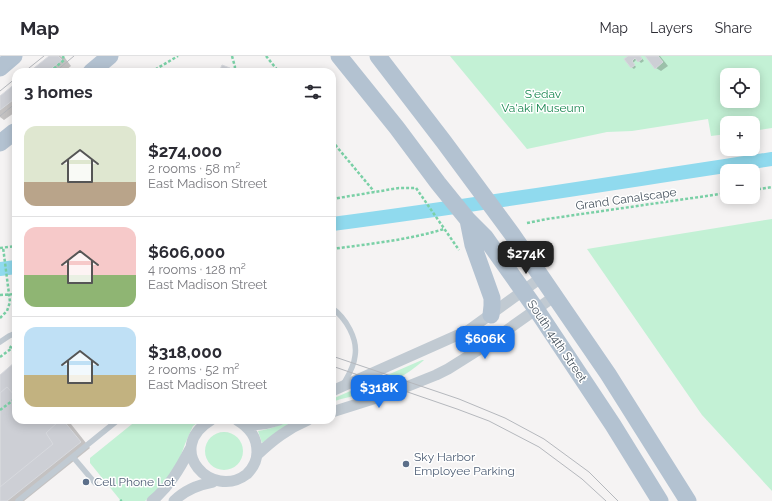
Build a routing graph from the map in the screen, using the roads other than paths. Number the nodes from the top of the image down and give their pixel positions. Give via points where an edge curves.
1 (14, 56) edge
2 (110, 56) edge
3 (339, 56) edge
4 (378, 56) edge
5 (0, 68) edge
6 (96, 68) edge
7 (12, 134) edge
8 (0, 143) edge
9 (468, 220) junction
10 (542, 277) junction
11 (523, 291) junction
12 (554, 296) junction
13 (536, 309) junction
14 (336, 311) edge
15 (491, 315) junction
16 (12, 335) edge
17 (0, 342) edge
18 (342, 386) junction
19 (336, 389) edge
20 (336, 411) edge
21 (113, 424) edge
22 (204, 424) edge
23 (243, 424) edge
24 (251, 424) edge
25 (267, 424) edge
26 (299, 424) edge
27 (191, 448) junction
28 (257, 455) junction
29 (73, 457) junction
30 (213, 482) junction
31 (95, 483) dead end
32 (18, 501) edge
33 (152, 501) edge
34 (174, 501) edge
35 (660, 501) edge
36 (688, 501) edge

1 - 5 main road
2 - 6 main road
3 - 9 main road, South 44th Street
4 - 10 main road, South 44th Street
7 - 8 main road
9 - 11 main road, South 44th Street via 485,236
9 - 15 main road via 472,245 492,298
10 - 11 street
10 - 12 main road, South 44th Street
11 - 13 main road, South 44th Street
11 - 15 street
12 - 13 street
12 - 36 main road, South 44th Street via 608,374
13 - 20 street via 448,369 396,391
13 - 35 main road, South 44th Street
14 - 18 lane via 349,329 355,348 352,368
15 - 18 street via 469,330
16 - 17 lane
18 - 19 street
21 - 29 lane
22 - 27 street via 197,431
23 - 28 street via 252,433 257,444
24 - 25 street
26 - 28 street via 282,433
27 - 30 street via 196,469 203,477
27 - 33 street via 174,478
28 - 30 street via 255,463 243,478 223,484
29 - 31 lane
29 - 32 lane
30 - 34 street via 186,490

